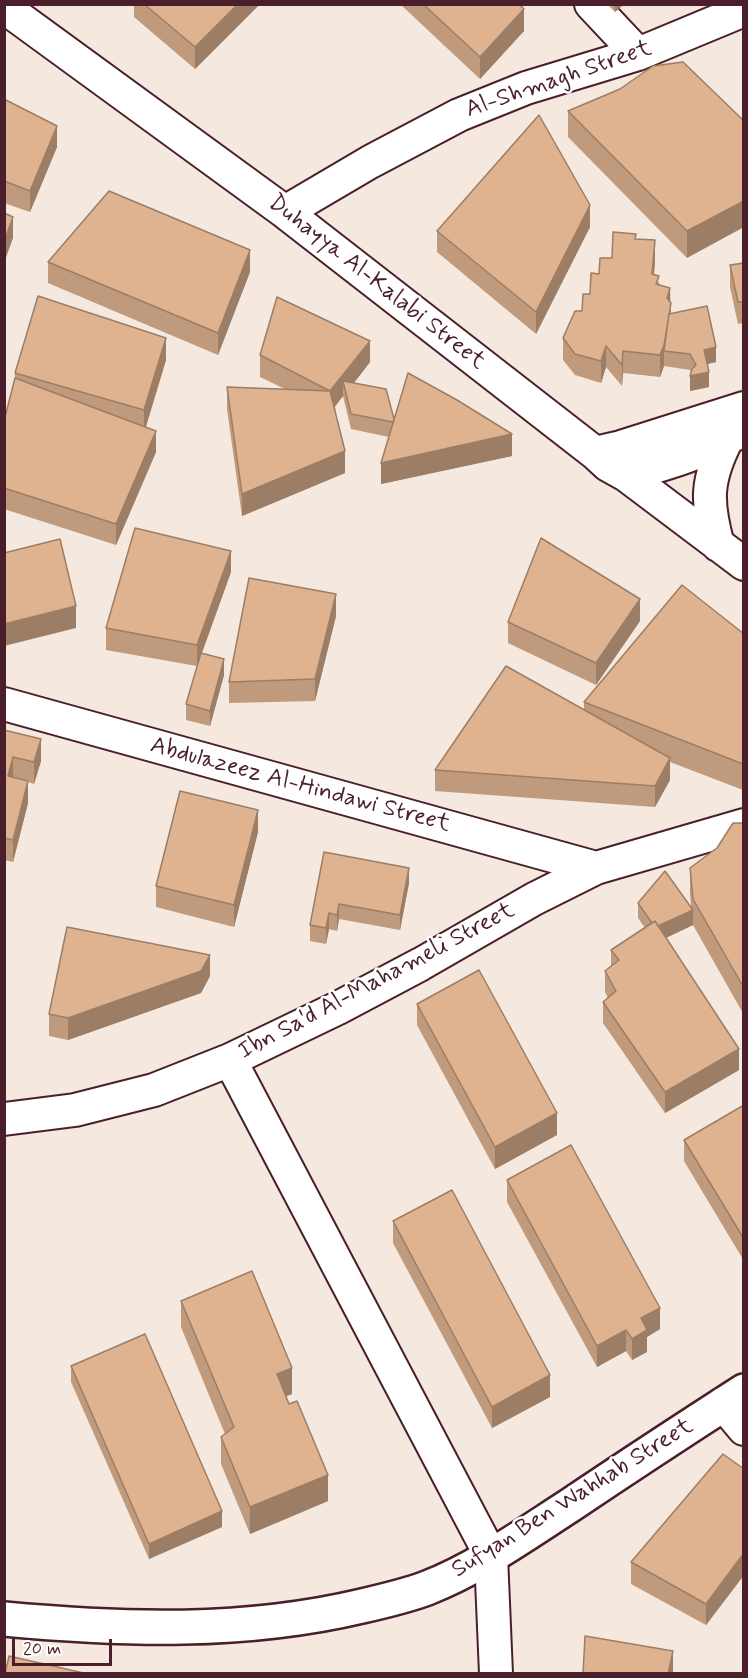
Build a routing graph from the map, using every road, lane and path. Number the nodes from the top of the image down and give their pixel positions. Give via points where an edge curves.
1 (591, 4) edge
2 (4, 7) edge
3 (744, 10) edge
4 (638, 54) junction
5 (285, 212) junction
6 (744, 408) edge
7 (735, 434) edge
8 (595, 453) junction
9 (626, 475) junction
10 (718, 545) junction
11 (744, 564) edge
12 (4, 704) edge
13 (744, 825) edge
14 (596, 868) junction
15 (230, 1059) junction
16 (4, 1119) edge
17 (733, 1397) edge
18 (744, 1429) edge
19 (491, 1556) junction
20 (4, 1619) edge
21 (496, 1674) edge

1 - 4 street
2 - 5 street, Duhayya Al-Kalabi Street
3 - 4 street, Al-Shmagh Street
4 - 5 street, Al-Shmagh Street via 526,88 459,115
5 - 8 street, Duhayya Al-Kalabi Street
6 - 8 street
7 - 9 street via 670,462
7 - 10 street via 719,455 708,504
8 - 9 street, Duhayya Al-Kalabi Street
9 - 10 street, Duhayya Al-Kalabi Street
10 - 11 street, Duhayya Al-Kalabi Street
12 - 14 street, Abdulazeez Al-Hindawi Street
13 - 14 street, Ibn Sa'd Al-Mahameli Street
14 - 15 street, Ibn Sa'd Al-Mahameli Street via 348,1002
15 - 16 street, Ibn Sa'd Al-Mahameli Street via 154,1090 75,1110
15 - 19 street
17 - 18 street
17 - 19 street, Sufyan Ben Wahhab Street
19 - 20 street, Sufyan Ben Wahhab Street via 428,1587 392,1599 297,1619 170,1628
19 - 21 street

